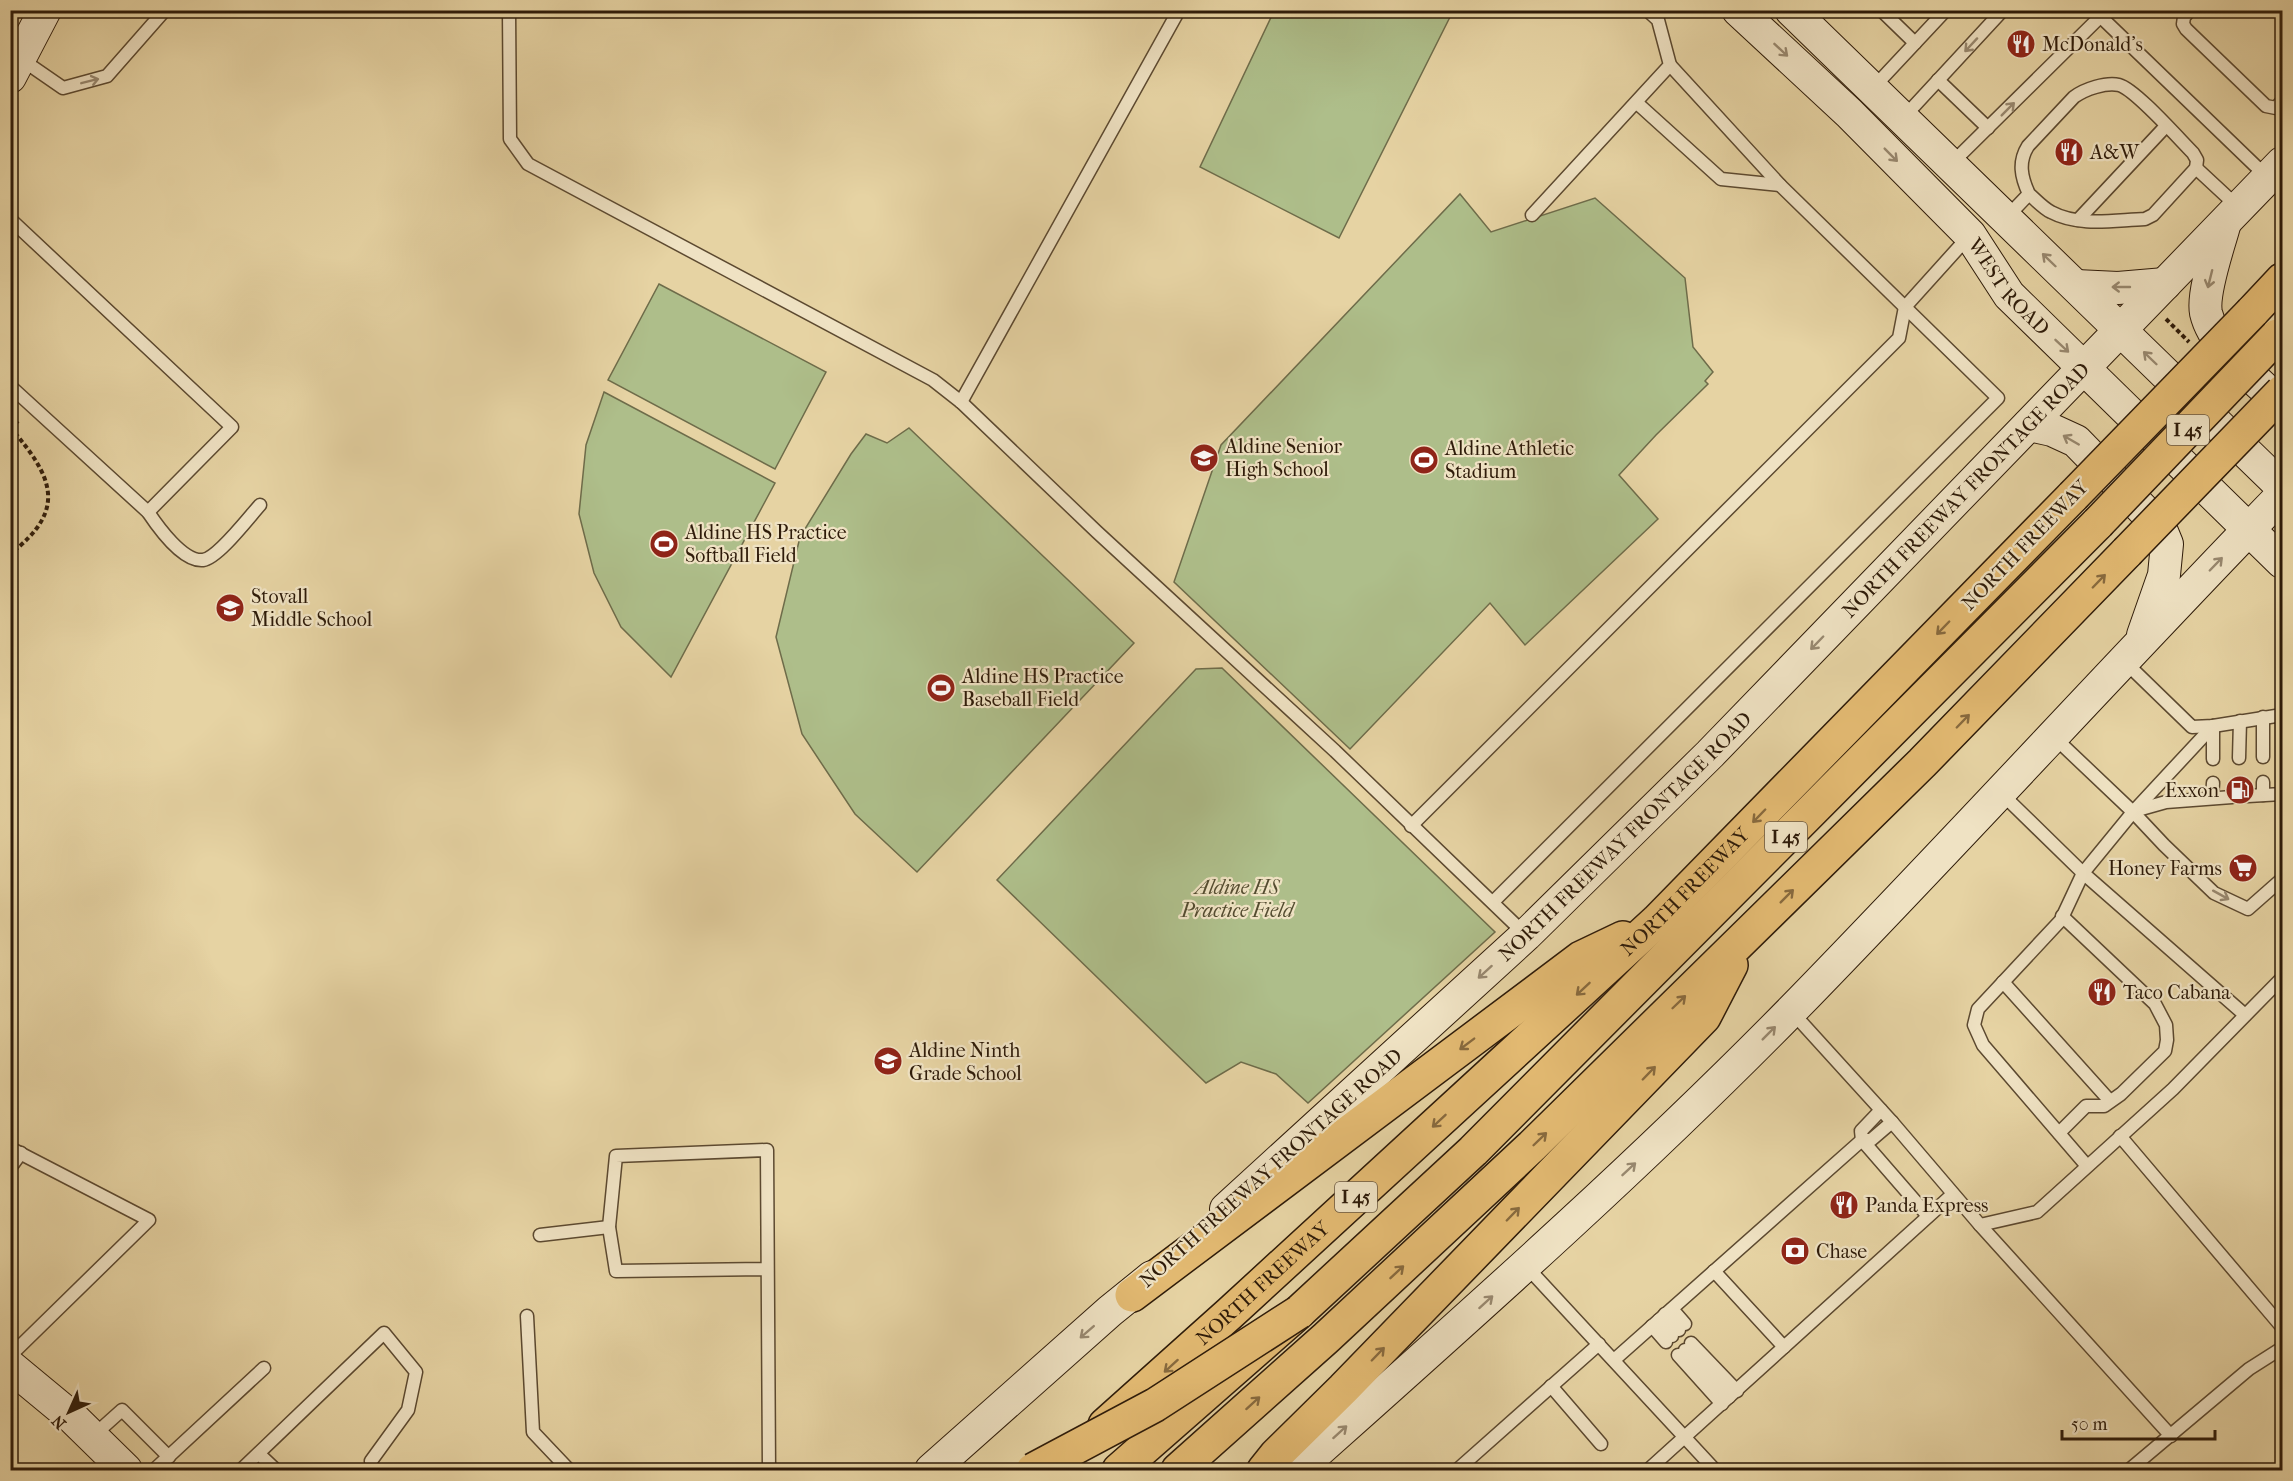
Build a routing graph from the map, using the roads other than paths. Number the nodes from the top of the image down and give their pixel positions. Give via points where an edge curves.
1 (45, 10) edge
2 (165, 10) edge
3 (509, 10) edge
4 (1179, 10) edge
5 (1647, 10) edge
6 (1738, 10) edge
7 (1791, 10) edge
8 (1946, 10) edge
9 (2003, 10) edge
10 (2190, 10) edge
11 (1885, 12) edge
12 (2103, 13) edge
13 (1915, 43) junction
14 (14, 63) edge
15 (1670, 65) junction
16 (1938, 80) junction
17 (1873, 88) junction
18 (2283, 101) edge
19 (1637, 103) junction
20 (1850, 113) junction
21 (1903, 117) junction
22 (2166, 126) junction
23 (1988, 128) junction
24 (1951, 165) junction
25 (2196, 168) junction
26 (2275, 171) edge
27 (1780, 185) junction
28 (2029, 194) junction
29 (2001, 213) junction
30 (1532, 215) dead end
31 (2232, 215) junction
32 (10, 219) edge
33 (2078, 220) junction
34 (1970, 235) junction
35 (2283, 280) edge
36 (2165, 284) junction
37 (2076, 286) junction
38 (1905, 307) junction
39 (2121, 330) junction
40 (2280, 333) edge
41 (2084, 368) junction
42 (10, 386) edge
43 (2283, 392) edge
44 (961, 402) junction
45 (2283, 405) edge
46 (2029, 425) junction
47 (2283, 487) edge
48 (2283, 495) edge
49 (260, 506) dead end
50 (148, 513) junction
51 (2250, 529) junction
52 (2283, 562) edge
53 (2132, 653) junction
54 (2283, 715) edge
55 (2264, 717) junction
56 (2240, 721) junction
57 (2213, 726) junction
58 (2053, 736) junction
59 (2263, 757) dead end
60 (2240, 758) dead end
61 (2213, 759) dead end
62 (2213, 783) dead end
63 (2000, 792) junction
64 (2283, 794) edge
65 (2248, 796) dead end
66 (2232, 797) dead end
67 (2212, 798) junction
68 (2133, 812) junction
69 (1412, 826) junction
70 (2083, 873) junction
71 (2283, 879) edge
72 (1493, 902) junction
73 (2062, 916) junction
74 (1657, 921) junction
75 (1526, 935) junction
76 (1745, 937) junction
77 (2283, 978) edge
78 (2003, 982) junction
79 (1791, 1011) junction
80 (2245, 1015) junction
81 (2110, 1101) junction
82 (1881, 1110) junction
83 (1892, 1122) junction
84 (2059, 1133) junction
85 (2120, 1136) junction
86 (1862, 1140) junction
87 (16, 1151) edge
88 (2087, 1166) junction
89 (10, 1168) edge
90 (1953, 1194) junction
91 (1928, 1216) junction
92 (1980, 1225) junction
93 (609, 1227) junction
94 (540, 1235) dead end
95 (1526, 1266) junction
96 (767, 1269) junction
97 (1714, 1271) junction
98 (1132, 1295) junction
99 (1299, 1312) junction
100 (527, 1316) dead end
101 (1662, 1317) junction
102 (2283, 1327) edge
103 (1599, 1344) junction
104 (1784, 1347) junction
105 (2283, 1348) edge
106 (10, 1356) edge
107 (1614, 1360) junction
108 (10, 1366) edge
109 (264, 1368) dead end
110 (1551, 1386) junction
111 (1732, 1394) junction
112 (92, 1436) junction
113 (2171, 1436) junction
114 (1685, 1438) junction
115 (1601, 1444) dead end
116 (259, 1454) junction
117 (169, 1456) junction
118 (371, 1461) dead end
119 (126, 1470) edge
120 (154, 1470) edge
121 (241, 1470) edge
122 (276, 1470) edge
123 (569, 1470) edge
124 (769, 1470) edge
125 (931, 1470) edge
126 (1033, 1470) edge
127 (1054, 1470) edge
128 (1119, 1470) edge
129 (1171, 1470) edge
130 (1178, 1470) edge
131 (1264, 1470) edge
132 (1297, 1470) edge
133 (1457, 1470) edge
134 (1648, 1470) edge
135 (1715, 1470) edge
136 (2129, 1470) edge

1 - 14 main road
14 -> 2 lane via 63,88 107,76
3 - 44 lane via 510,139 528,164 933,380
4 - 44 lane
5 - 15 lane via 1658,20
6 -> 20 main road, WEST ROAD
7 - 17 main road, WEST ROAD
8 - 13 lane
9 -> 16 lane
10 - 18 lane via 2184,17 2186,29 2266,106 2276,108
11 - 13 lane
23 -> 12 lane
12 - 26 lane
13 - 17 lane
15 - 19 lane
15 - 27 lane
16 - 21 lane
16 - 23 lane
17 - 20 main road
17 - 21 main road, WEST ROAD
19 - 27 lane via 1721,179
19 - 30 lane
20 -> 34 main road, WEST ROAD
21 - 24 main road, WEST ROAD
22 - 25 lane via 2193,153
22 - 28 lane via 2127,88 2109,85 2082,92 2023,154 2023,180
22 - 33 lane
23 - 24 lane
24 - 29 main road, WEST ROAD
25 - 31 lane
25 - 33 lane via 2145,219
26 - 31 main road, NORTH FREEWAY FRONTAGE ROAD
27 - 38 lane
28 - 29 lane
28 - 33 lane via 2049,211
29 - 34 main road
37 -> 29 main road, WEST ROAD
31 - 36 main road, NORTH FREEWAY FRONTAGE ROAD
31 -> 45 main road via 2208,289 2206,312 2221,344
32 - 50 lane via 232,427
34 - 38 lane
34 -> 41 main road, WEST ROAD via 2009,295
35 -> 74 highway, NORTH FREEWAY / I 45, bridge
36 -> 37 main road
36 - 39 main road, NORTH FREEWAY FRONTAGE ROAD
37 - 39 main road, WEST ROAD
38 - 69 lane via 1899,338
38 - 72 lane via 1998,398
39 - 41 main road, NORTH FREEWAY FRONTAGE ROAD
47 -> 39 main road, WEST ROAD
40 - 99 highway, NORTH FREEWAY / I 45, bridge via 2098,524 1473,1151
41 - 46 main road, NORTH FREEWAY FRONTAGE ROAD
41 - 51 main road, WEST ROAD
42 - 50 lane
76 -> 43 highway, I 45, bridge via 1922,762
44 - 69 lane
53 -> 46 main road via 2164,574 2167,544 2160,526 2076,441
46 -> 75 main road, NORTH FREEWAY FRONTAGE ROAD via 1710,754
48 - 51 main road
49 - 50 lane via 204,560 191,558 161,533
51 - 52 main road, WEST ROAD
53 -> 51 main road
53 - 57 lane via 2192,728
53 - 58 main road
54 - 55 lane
55 - 56 lane
55 - 59 lane
56 - 57 lane
56 - 60 lane
57 - 61 lane
57 - 68 lane
58 - 63 main road
58 - 68 lane
62 - 67 lane
63 - 70 lane
63 - 79 main road
64 - 65 lane via 2263,789
66 - 67 lane
67 - 68 lane via 2166,802
68 - 70 lane
68 -> 71 lane via 2214,893 2248,909
69 - 72 lane
70 - 73 lane
70 - 80 lane
72 - 75 lane
73 - 78 lane
73 - 81 lane via 2155,1004 2166,1025 2165,1051
74 -> 98 highway via 1581,958
74 -> 127 highway, NORTH FREEWAY / I 45
75 -> 98 main road, NORTH FREEWAY FRONTAGE ROAD
130 -> 76 highway, I 45 via 1524,1154
131 -> 76 highway via 1704,1017
77 - 80 lane
78 - 81 lane
78 - 84 lane via 1978,1009 1974,1025 1983,1045
79 - 82 lane
95 -> 79 main road
80 - 85 lane via 2173,1089
81 - 84 lane via 2104,1106 2086,1106
82 - 83 lane
82 - 86 lane via 1861,1131
83 - 86 lane via 1871,1140
83 - 90 lane
84 - 88 lane
85 - 88 lane
85 - 102 lane
86 - 91 lane
86 - 97 lane
87 - 89 lane
87 - 106 lane via 149,1220
88 - 92 lane via 2037,1212
90 - 91 lane
90 - 92 lane
91 - 104 lane
92 - 113 lane
93 - 94 lane
93 - 96 lane via 616,1271
93 - 96 lane via 616,1156 767,1150
95 - 103 lane
132 -> 95 main road
96 - 124 lane
97 - 101 lane
97 - 104 lane
98 -> 125 main road, NORTH FREEWAY FRONTAGE ROAD
99 - 126 highway, bridge via 1155,1405
99 - 128 highway, NORTH FREEWAY / I 45, bridge
99 - 129 highway, bridge
100 - 123 lane via 533,1432
101 - 101 lane via 1676,1333
101 - 107 lane
103 - 107 lane
103 - 110 lane
104 - 111 lane
105 - 113 lane via 2249,1369
107 - 114 lane
108 - 112 main road
109 - 117 lane
110 - 115 lane
110 - 133 lane
111 - 111 lane via 1688,1347
111 - 114 lane
112 - 117 lane via 122,1410
112 - 119 main road
113 - 136 lane
114 - 134 lane
114 - 135 lane
116 - 118 lane via 384,1333 416,1372 408,1410
116 - 121 lane
116 - 122 lane
117 - 120 lane

